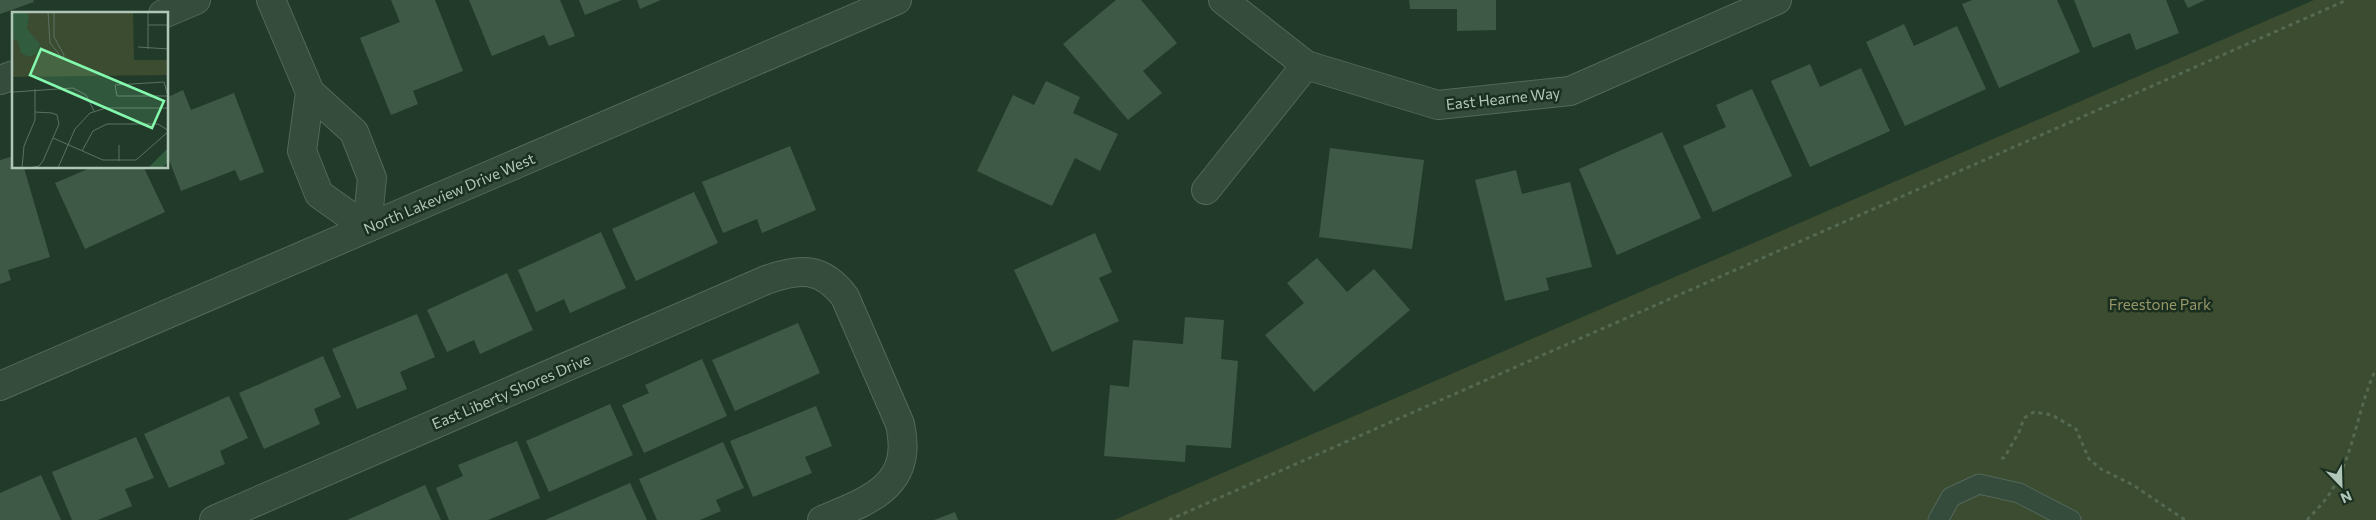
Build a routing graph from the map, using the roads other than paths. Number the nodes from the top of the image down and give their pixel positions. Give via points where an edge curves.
1 (196, 0) edge
2 (271, 0) edge
3 (897, 0) edge
4 (1223, 0) edge
5 (1777, 0) edge
6 (169, 12) edge
7 (1306, 65) junction
8 (12, 76) edge
9 (0, 80) edge
10 (310, 92) junction
11 (1206, 190) dead end
12 (367, 228) junction
13 (0, 386) edge
14 (214, 520) edge
15 (822, 520) edge
16 (1938, 520) edge
17 (2071, 520) edge

1 - 6 street
2 - 10 street
3 - 12 street, North Lakeview Drive West
4 - 7 street, East Hearne Way
5 - 7 street, East Hearne Way via 1570,91 1438,105
7 - 11 street
8 - 9 street
10 - 12 street via 354,132 372,178
10 - 12 street via 302,151 319,194
12 - 13 street, North Lakeview Drive West
14 - 15 street, East Liberty Shores Drive via 766,280 796,271 810,271 836,284 845,297 900,424 903,439 899,470 890,484 876,495
16 - 17 lane via 1951,497 1979,484 2019,493

